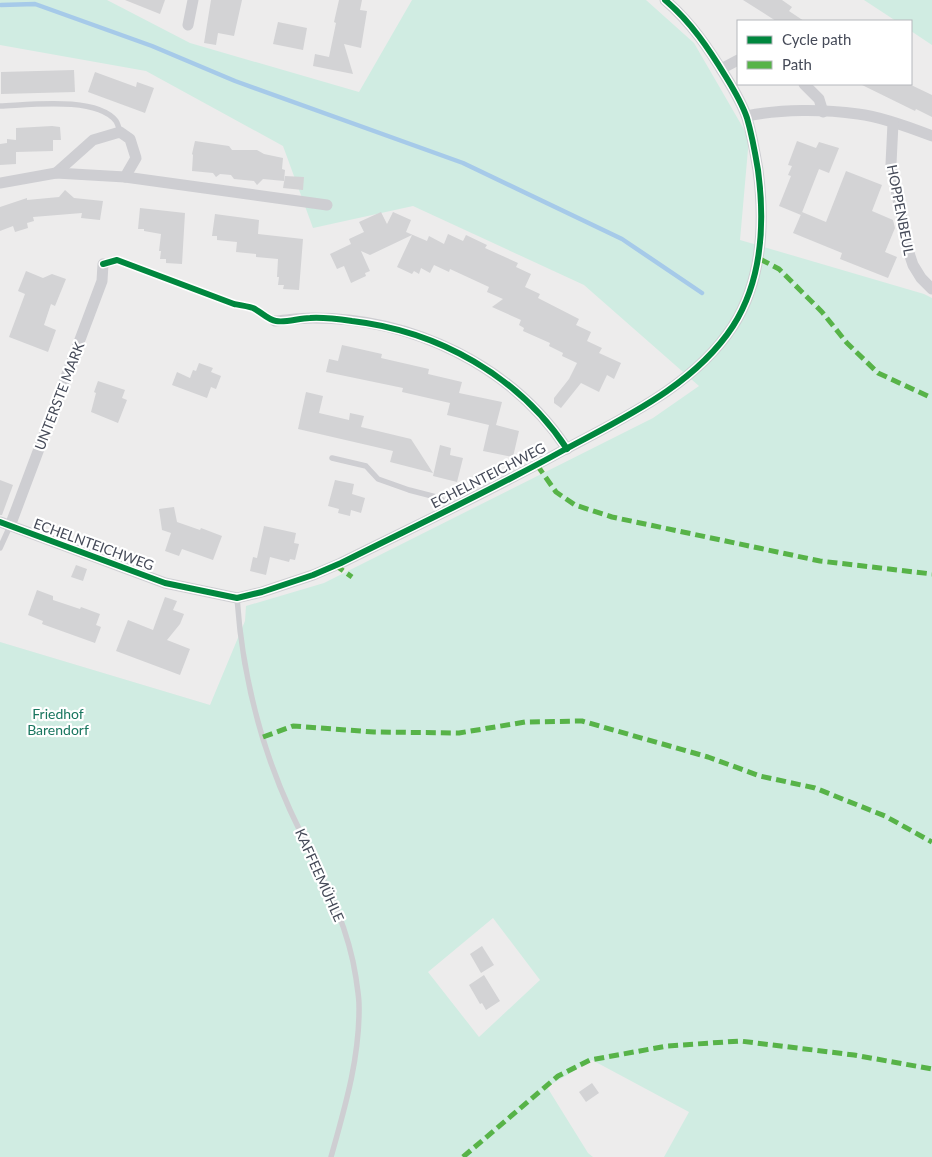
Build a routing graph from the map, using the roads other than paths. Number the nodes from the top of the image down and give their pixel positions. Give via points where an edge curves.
1 (193, 0) edge
2 (665, 0) edge
3 (188, 25) dead end
4 (737, 61) edge
5 (721, 69) junction
6 (805, 85) edge
7 (0, 106) edge
8 (823, 112) junction
9 (746, 116) junction
10 (893, 123) junction
11 (120, 132) junction
12 (932, 136) edge
13 (56, 173) junction
14 (125, 177) junction
15 (0, 183) edge
16 (327, 205) dead end
17 (103, 264) dead end
18 (932, 290) edge
19 (275, 321) dead end
20 (567, 449) junction
21 (332, 458) dead end
22 (450, 508) junction
23 (5, 524) edge
24 (0, 548) edge
25 (237, 598) junction
26 (332, 1157) edge

1 - 3 street
2 - 5 street, ECHELNTEICHWEG via 700,35
4 - 5 street
5 - 9 street, ECHELNTEICHWEG
6 - 8 street via 819,99
7 - 11 lane via 79,104 109,115
8 - 9 street via 770,111
8 - 10 street via 859,114
9 - 20 street, ECHELNTEICHWEG via 760,187 760,259 750,294 733,326 684,380
10 - 12 street
10 - 18 street, HOPPENBEUL via 891,164 908,250 913,265
11 - 13 street via 93,140
11 - 14 street via 130,139 136,158
13 - 14 street
13 - 15 street
14 - 16 street
17 - 23 street, UNTERSTE MARK via 102,281
19 - 20 street via 312,318 352,320 419,336 445,347 499,377 518,392
20 - 22 street, ECHELNTEICHWEG
21 - 22 lane via 366,466 378,479 440,498
22 - 25 street, ECHELNTEICHWEG via 313,575
23 - 24 lane
23 - 25 street, ECHELNTEICHWEG via 165,584
25 - 26 lane, KAFFEEMÜHLE via 251,690 269,756 343,923 354,963 359,1004 354,1066

